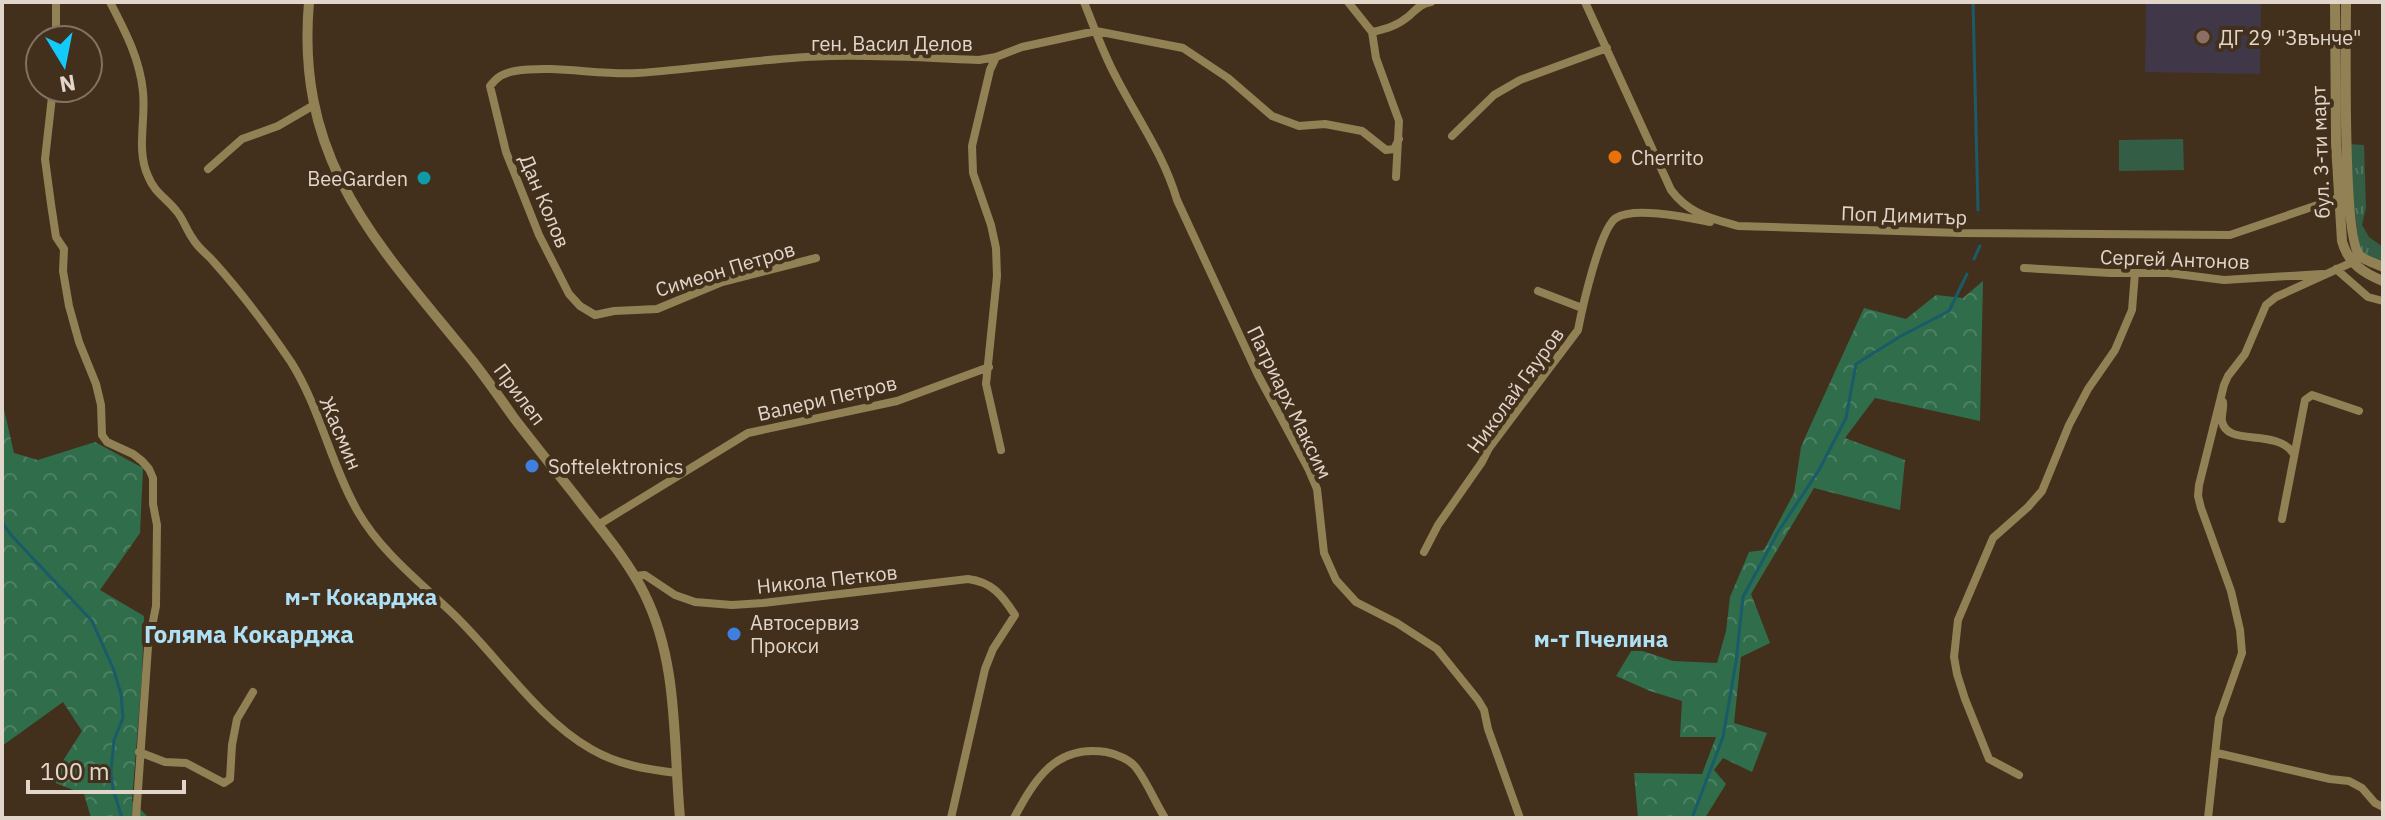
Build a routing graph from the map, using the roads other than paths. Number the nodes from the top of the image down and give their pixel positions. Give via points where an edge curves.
1 (56, 2) edge
2 (110, 2) edge
3 (309, 2) edge
4 (1084, 2) edge
5 (1348, 2) edge
6 (1431, 2) edge
7 (1585, 2) edge
8 (2335, 2) edge
9 (2346, 2) edge
10 (56, 24) edge
11 (1096, 31) junction
12 (1372, 32) junction
13 (1607, 48) junction
14 (996, 57) junction
15 (490, 86) joint
16 (51, 104) edge
17 (314, 105) junction
18 (1452, 136) dead end
19 (1399, 139) junction
20 (208, 169) dead end
21 (1396, 177) dead end
22 (2343, 196) junction
23 (1738, 226) junction
24 (816, 258) dead end
25 (2357, 260) junction
26 (2383, 267) edge
27 (2024, 268) dead end
28 (2336, 269) junction
29 (2135, 273) junction
30 (2325, 274) junction
31 (2383, 281) edge
32 (1538, 291) dead end
33 (2383, 301) edge
34 (1582, 308) junction
35 (595, 315) joint
36 (989, 367) junction
37 (2222, 398) junction
38 (2359, 411) dead end
39 (1001, 450) dead end
40 (2293, 453) junction
41 (2282, 519) dead end
42 (598, 525) junction
43 (1424, 552) dead end
44 (635, 576) junction
45 (253, 692) dead end
46 (139, 752) junction
47 (2217, 753) junction
48 (677, 773) junction
49 (2019, 775) dead end
50 (2383, 807) edge
51 (136, 818) edge
52 (680, 818) edge
53 (951, 818) edge
54 (1014, 818) edge
55 (1165, 818) edge
56 (1520, 818) edge
57 (2208, 818) edge

1 - 10 street
2 - 48 street, Жасмин via 134,50 143,91 142,150 148,178 292,364 359,514 393,556 558,724 618,763
3 - 17 street, Прилеп
4 - 11 street, Патриарх Максим
5 - 12 street
6 - 12 street via 1390,28
7 - 13 street, Поп Димитър
8 - 22 street, бул. 3-ти март via 2336,145
9 - 22 street, бул. 3-ти март
11 - 14 street, ген. Васил Делов
11 - 19 street, ген. Васил Делов via 1183,48 1272,116 1299,126 1325,124 1362,131 1386,150 1394,149
11 - 56 street, Патриарх Максим via 1172,181 1258,375 1308,468 1317,489 1324,553 1336,580 1356,602 1437,649 1478,700
12 - 19 street via 1399,121
13 - 18 street via 1520,80 1494,95
13 - 23 street, Поп Димитър via 1671,190 1693,210
14 - 15 street, ген. Васил Делов via 830,56 637,73 517,71 497,77
14 - 36 street via 972,146 973,173 996,248
15 - 35 street, Дан Колов via 506,152 539,235 569,294
16 - 46 street via 45,159 56,237 64,249 69,306 101,405 102,435 142,461 153,478 156,606
17 - 20 street via 242,139
17 - 42 street, Прилеп via 348,199 372,236
19 - 21 street
22 - 23 street, Поп Димитър via 2230,235
22 - 25 street, бул. 3-ти март
23 - 34 street, Николай Гяуров via 1667,215 1617,217 1602,237
24 - 35 street, Симеон Петров via 722,282 657,309
25 - 26 street
25 - 28 street
25 - 31 street via 2363,272
27 - 29 street, Сергей Антонов
28 - 30 street
28 - 33 street via 2368,297
29 - 30 street, Сергей Антонов via 2224,280
29 - 49 street via 2132,310 2115,350 2069,425 2042,491 1993,538 1958,620 1954,657 1965,699 1989,759
30 - 37 street via 2266,305
32 - 34 street
34 - 43 street, Николай Гяуров via 1578,330 1500,432
36 - 39 street via 988,400
36 - 42 street, Валери Петров via 897,401 748,433
37 - 40 street via 2222,421 2228,431 2281,441
37 - 47 street via 2198,496 2231,591 2242,653 2219,718
38 - 40 street via 2312,395 2305,400
40 - 41 street
42 - 44 street, Прилеп
44 - 48 street, Прилеп via 669,665
44 - 53 street, Никола Петков via 645,575 695,602 723,605 983,581 1015,615 985,669
45 - 46 street via 237,719 232,770 224,783 186,763
46 - 51 street
47 - 50 street via 2349,781
47 - 57 street
48 - 52 street, Прилеп
54 - 55 street via 1031,786 1051,764 1085,750 1115,754 1136,767

